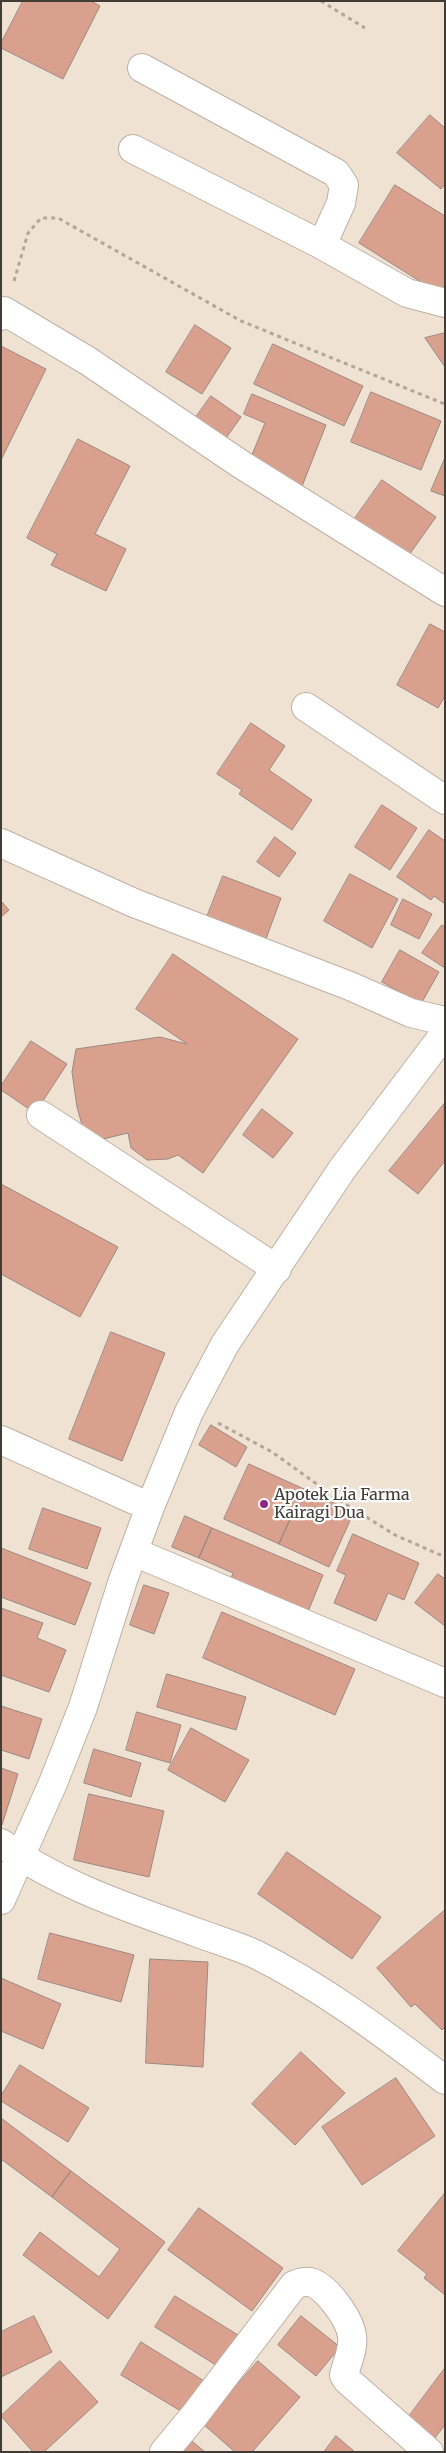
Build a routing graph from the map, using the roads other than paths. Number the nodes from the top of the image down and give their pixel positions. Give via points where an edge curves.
1 (142, 68) dead end
2 (133, 149) dead end
3 (322, 246) junction
4 (445, 303) edge
5 (2, 313) edge
6 (445, 592) edge
7 (306, 707) dead end
8 (445, 800) edge
9 (1, 843) edge
10 (445, 1021) edge
11 (445, 1033) edge
12 (41, 1115) dead end
13 (277, 1269) junction
14 (1, 1440) edge
15 (150, 1507) junction
16 (134, 1552) junction
17 (445, 1683) edge
18 (11, 1850) edge
19 (1, 1900) edge
20 (445, 2080) edge
21 (164, 2452) edge
22 (429, 2452) edge

1 - 3 street via 336,173 344,185 341,203
2 - 3 street
3 - 4 street via 407,293
5 - 6 street via 88,361 242,465
7 - 8 street
9 - 10 street via 134,903 350,986 411,1013
11 - 13 street via 343,1168
12 - 13 street
13 - 15 street via 225,1344 189,1412
14 - 15 street
15 - 16 street
16 - 17 street
16 - 18 street via 82,1707
18 - 19 street
18 - 20 street via 90,1893 253,1954 301,1979 366,2020
21 - 22 street via 294,2285 308,2282 325,2292 347,2320 353,2347 344,2375 347,2380

